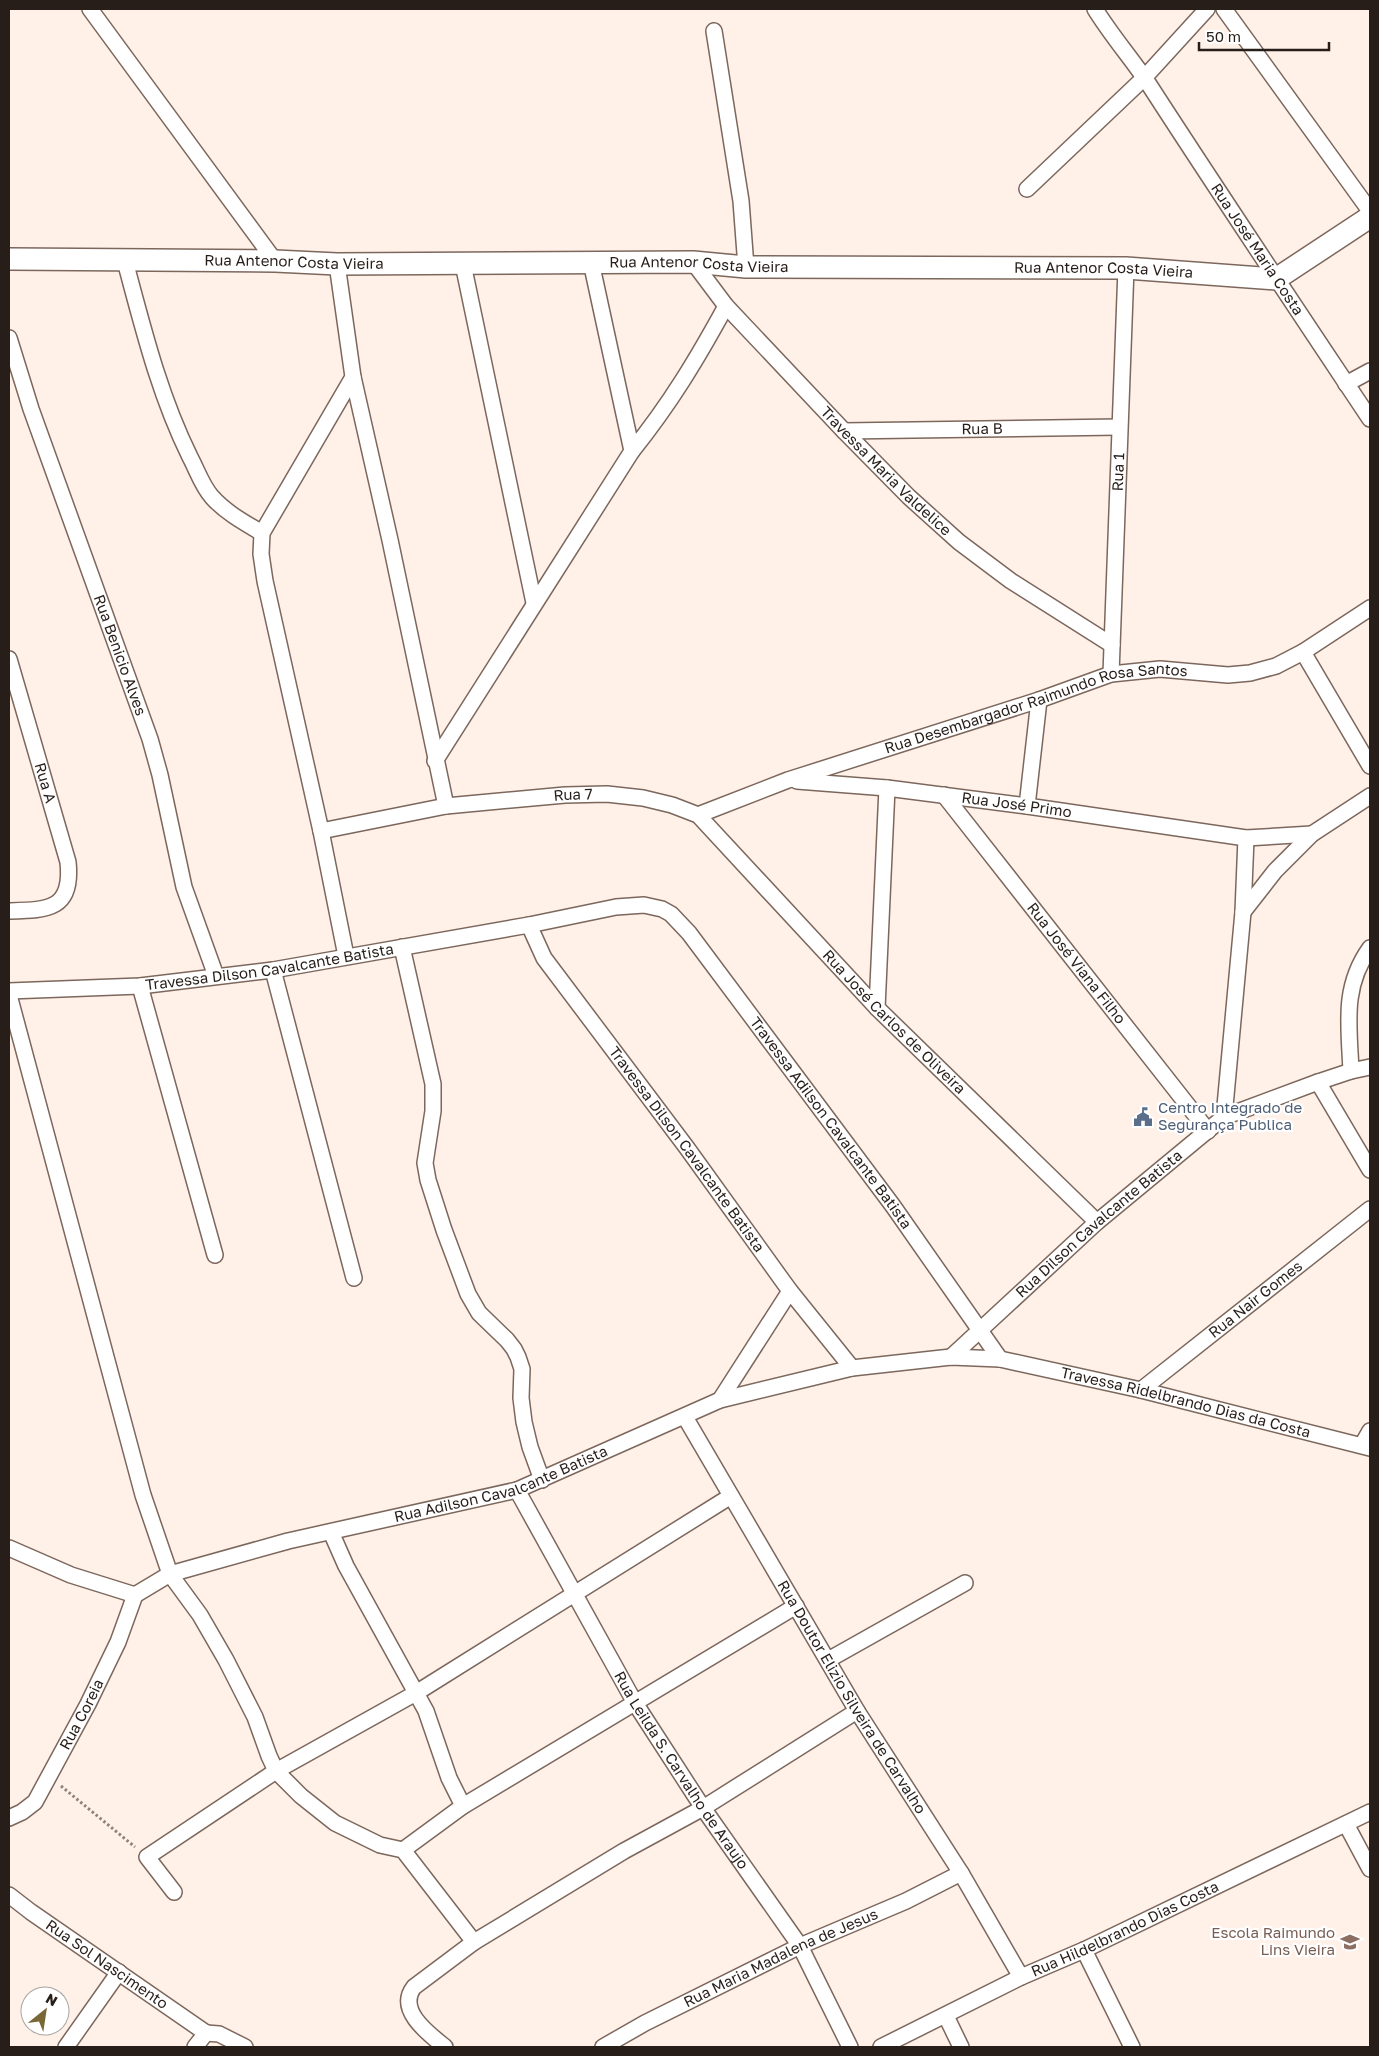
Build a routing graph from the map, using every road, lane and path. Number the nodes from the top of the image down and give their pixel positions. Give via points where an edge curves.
1 (90, 9) edge
2 (1095, 9) edge
3 (1207, 9) edge
4 (1224, 9) edge
5 (714, 30) dead end
6 (1144, 78) junction
7 (1027, 189) dead end
8 (1370, 210) edge
9 (1370, 217) edge
10 (9, 259) edge
11 (125, 261) junction
12 (275, 261) junction
13 (591, 262) junction
14 (693, 262) junction
15 (338, 264) junction
16 (464, 264) junction
17 (746, 266) junction
18 (1126, 268) junction
19 (1276, 279) junction
20 (726, 306) junction
21 (9, 338) edge
22 (1370, 370) edge
23 (353, 377) junction
24 (1346, 384) junction
25 (1370, 419) edge
26 (1119, 427) junction
27 (844, 431) junction
28 (632, 451) junction
29 (262, 533) junction
30 (534, 603) junction
31 (1370, 608) edge
32 (1112, 645) junction
33 (1303, 652) junction
34 (9, 659) edge
35 (1111, 674) junction
36 (1039, 700) junction
37 (435, 761) junction
38 (1370, 766) edge
39 (788, 780) junction
40 (887, 788) junction
41 (944, 795) junction
42 (1370, 796) edge
43 (446, 806) junction
44 (1027, 806) junction
45 (698, 815) junction
46 (321, 830) junction
47 (1312, 834) junction
48 (1246, 838) junction
49 (644, 905) joint
50 (9, 911) edge
51 (1243, 912) junction
52 (529, 925) junction
53 (402, 947) junction
54 (1370, 948) edge
55 (346, 956) junction
56 (274, 970) junction
57 (216, 976) junction
58 (140, 986) junction
59 (9, 993) edge
60 (877, 1008) junction
61 (1370, 1067) edge
62 (1351, 1071) junction
63 (1318, 1082) junction
64 (1224, 1117) junction
65 (1208, 1131) junction
66 (1370, 1170) edge
67 (1370, 1209) edge
68 (1097, 1222) junction
69 (215, 1255) dead end
70 (354, 1278) dead end
71 (790, 1290) junction
72 (980, 1330) junction
73 (951, 1358) junction
74 (1000, 1359) junction
75 (852, 1368) junction
76 (1140, 1390) junction
77 (720, 1400) junction
78 (686, 1417) junction
79 (1370, 1431) edge
80 (1366, 1447) edge
81 (542, 1480) junction
82 (517, 1490) junction
83 (731, 1496) junction
84 (331, 1532) junction
85 (9, 1548) edge
86 (170, 1574) junction
87 (965, 1583) dead end
88 (575, 1594) junction
89 (135, 1595) junction
90 (796, 1606) junction
91 (828, 1660) junction
92 (416, 1693) junction
93 (635, 1703) junction
94 (857, 1711) junction
95 (276, 1771) junction
96 (49, 1776) junction
97 (463, 1806) junction
98 (703, 1808) junction
99 (1370, 1812) edge
100 (9, 1818) edge
101 (1346, 1824) junction
102 (403, 1850) junction
103 (147, 1857) junction
104 (1370, 1868) edge
105 (961, 1873) junction
106 (174, 1892) dead end
107 (9, 1895) edge
108 (474, 1942) junction
109 (800, 1946) junction
110 (1084, 1950) junction
111 (119, 1972) junction
112 (1021, 1977) junction
113 (946, 2016) junction
114 (206, 2033) junction
115 (66, 2047) edge
116 (195, 2047) edge
117 (244, 2047) edge
118 (445, 2047) edge
119 (603, 2047) edge
120 (850, 2047) edge
121 (881, 2047) edge
122 (962, 2047) edge
123 (1132, 2047) edge

1 - 12 street
2 - 6 street, Rua José Maria Costa
3 - 6 street
4 - 8 street
5 - 17 street via 741,201
6 - 7 street
6 - 19 street, Rua José Maria Costa
9 - 19 main road
10 - 11 main road, Rua Antenor Costa Vieira
11 - 12 main road, Rua Antenor Costa Vieira
11 - 29 street via 163,396 203,484 224,507
12 - 15 main road, Rua Antenor Costa Vieira
13 - 14 main road, Rua Antenor Costa Vieira
13 - 16 main road, Rua Antenor Costa Vieira
13 - 28 street
14 - 17 main road, Rua Antenor Costa Vieira
14 - 20 street, Travessa Maria Valdelice
15 - 16 main road, Rua Antenor Costa Vieira
15 - 23 street
16 - 30 street
17 - 18 main road, Rua Antenor Costa Vieira
18 - 19 main road, Rua Antenor Costa Vieira
18 - 26 street, Rua 1
19 - 24 street, Rua José Maria Costa
20 - 27 street, Travessa Maria Valdelice
20 - 28 street via 680,387
21 - 57 street, Rua Benicio Alves via 31,409 150,739 184,887
22 - 24 street
23 - 29 street
23 - 37 street
24 - 25 street, Rua José Maria Costa
26 - 27 street, Rua B
26 - 32 street, Rua 1
27 - 32 street, Travessa Maria Valdelice via 959,542 1011,581
28 - 30 street
29 - 46 street via 265,581
30 - 37 street
31 - 33 street, Rua Desembargador Raimundo Rosa Santos
32 - 35 street, Rua 1
33 - 35 street, Rua Desembargador Raimundo Rosa Santos via 1276,666 1250,673 1228,675 1160,669
33 - 38 street
34 - 50 street, Rua A via 68,862 68,886 57,904
35 - 36 street, Rua Desembargador Raimundo Rosa Santos
36 - 39 street, Rua Desembargador Raimundo Rosa Santos
36 - 44 street
37 - 43 street
39 - 40 street, Rua José Primo
39 - 45 street, Rua Desembargador Raimundo Rosa Santos
40 - 41 street, Rua José Primo
40 - 60 street
41 - 44 street, Rua José Primo
41 - 65 street, Rua José Viana Filho
42 - 47 street
43 - 45 street, Rua 7 via 607,794 643,798
43 - 46 street, Rua 7
44 - 48 street, Rua José Primo
45 - 60 street, Rua José Carlos de Oliveira
46 - 55 street
47 - 48 street, Rua José Primo
47 - 51 street via 1275,870
48 - 51 street
49 - 52 street, Travessa Dilson Cavalcante Batista via 616,907
49 - 72 street, Travessa Adilson Cavalcante Batista via 671,914 689,933 893,1206
51 - 64 street
52 - 53 street, Travessa Dilson Cavalcante Batista
52 - 71 street, Travessa Dilson Cavalcante Batista via 544,958 688,1148
53 - 55 street, Travessa Dilson Cavalcante Batista
53 - 81 street via 433,1084 433,1111 425,1163 428,1180 468,1294 480,1314 511,1344 518,1357 522,1369 524,1422
54 - 62 street via 1355,973 1349,1001
55 - 56 street, Travessa Dilson Cavalcante Batista
56 - 57 street, Travessa Dilson Cavalcante Batista
56 - 70 street
57 - 58 street, Travessa Dilson Cavalcante Batista
58 - 59 street, Travessa Dilson Cavalcante Batista
58 - 69 street
59 - 86 street via 143,1496
60 - 68 street, Rua José Carlos de Oliveira
61 - 62 street, Rua Dilson Cavalcante Batista
62 - 63 street, Rua Dilson Cavalcante Batista
63 - 64 street, Rua Dilson Cavalcante Batista
63 - 66 street
64 - 65 street, Rua Dilson Cavalcante Batista
65 - 68 street, Rua Dilson Cavalcante Batista
67 - 76 street, Rua Nair Gomes
68 - 72 street, Rua Dilson Cavalcante Batista
71 - 75 street, Travessa Dilson Cavalcante Batista
71 - 77 street
72 - 73 street, Rua Dilson Cavalcante Batista
72 - 74 street, Travessa Adilson Cavalcante Batista
73 - 74 street, Rua Adilson Cavalcante Batista
73 - 75 street, Rua Adilson Cavalcante Batista
74 - 76 street, Travessa Ridelbrando Dias da Costa
75 - 77 street, Rua Adilson Cavalcante Batista
76 - 80 street, Travessa Ridelbrando Dias da Costa
77 - 78 street, Rua Adilson Cavalcante Batista
78 - 81 street, Rua Adilson Cavalcante Batista
78 - 83 street, Rua Doutor Elizio Silveira de Carvalho
79 - 80 street
81 - 82 street, Rua Adilson Cavalcante Batista
82 - 84 street, Rua Adilson Cavalcante Batista
82 - 88 street, Rua Leilda S. Carvalho de Araujo
83 - 88 street
83 - 90 street, Rua Doutor Elizio Silveira de Carvalho
84 - 86 street, Rua Adilson Cavalcante Batista
84 - 92 street via 346,1566
85 - 89 street via 71,1575
86 - 89 street, Rua Adilson Cavalcante Batista
86 - 95 street via 200,1615 226,1660 255,1717
87 - 91 street
88 - 92 street
88 - 93 street, Rua Leilda S. Carvalho de Araujo
89 - 96 street, Rua Coreia via 118,1642
90 - 91 street, Rua Doutor Elizio Silveira de Carvalho
90 - 93 street
91 - 94 street, Rua Doutor Elizio Silveira de Carvalho
92 - 95 street
92 - 97 street via 433,1727 449,1778
93 - 97 street
93 - 98 street, Rua Leilda S. Carvalho de Araujo
94 - 98 street
94 - 105 street, Rua Doutor Elizio Silveira de Carvalho
95 - 102 street via 335,1823 380,1845
95 - 103 street
96 - 100 street, Rua Coreia via 30,1807
96 - 103 path
97 - 102 street
98 - 108 street via 624,1851
98 - 109 street, Rua Leilda S. Carvalho de Araujo
99 - 101 street, Rua Hildelbrando Dias Costa
101 - 104 street
101 - 110 street, Rua Hildelbrando Dias Costa
102 - 108 street
103 - 106 street
105 - 109 street, Rua Maria Madalena de Jesus via 906,1901
105 - 112 street, Rua Doutor Elizio Silveira de Carvalho
107 - 111 street, Rua Sol Nascimento
108 - 118 street via 410,1992 411,2012
109 - 119 street, Rua Maria Madalena de Jesus
109 - 120 street, Rua Leilda S. Carvalho de Araujo
110 - 112 street, Rua Hildelbrando Dias Costa
110 - 123 street
111 - 114 street, Rua Sol Nascimento
111 - 115 street
112 - 113 street, Rua Hildelbrando Dias Costa
113 - 121 street, Rua Hildelbrando Dias Costa
113 - 122 street
114 - 116 street
114 - 117 street, Rua Sol Nascimento via 219,2034

